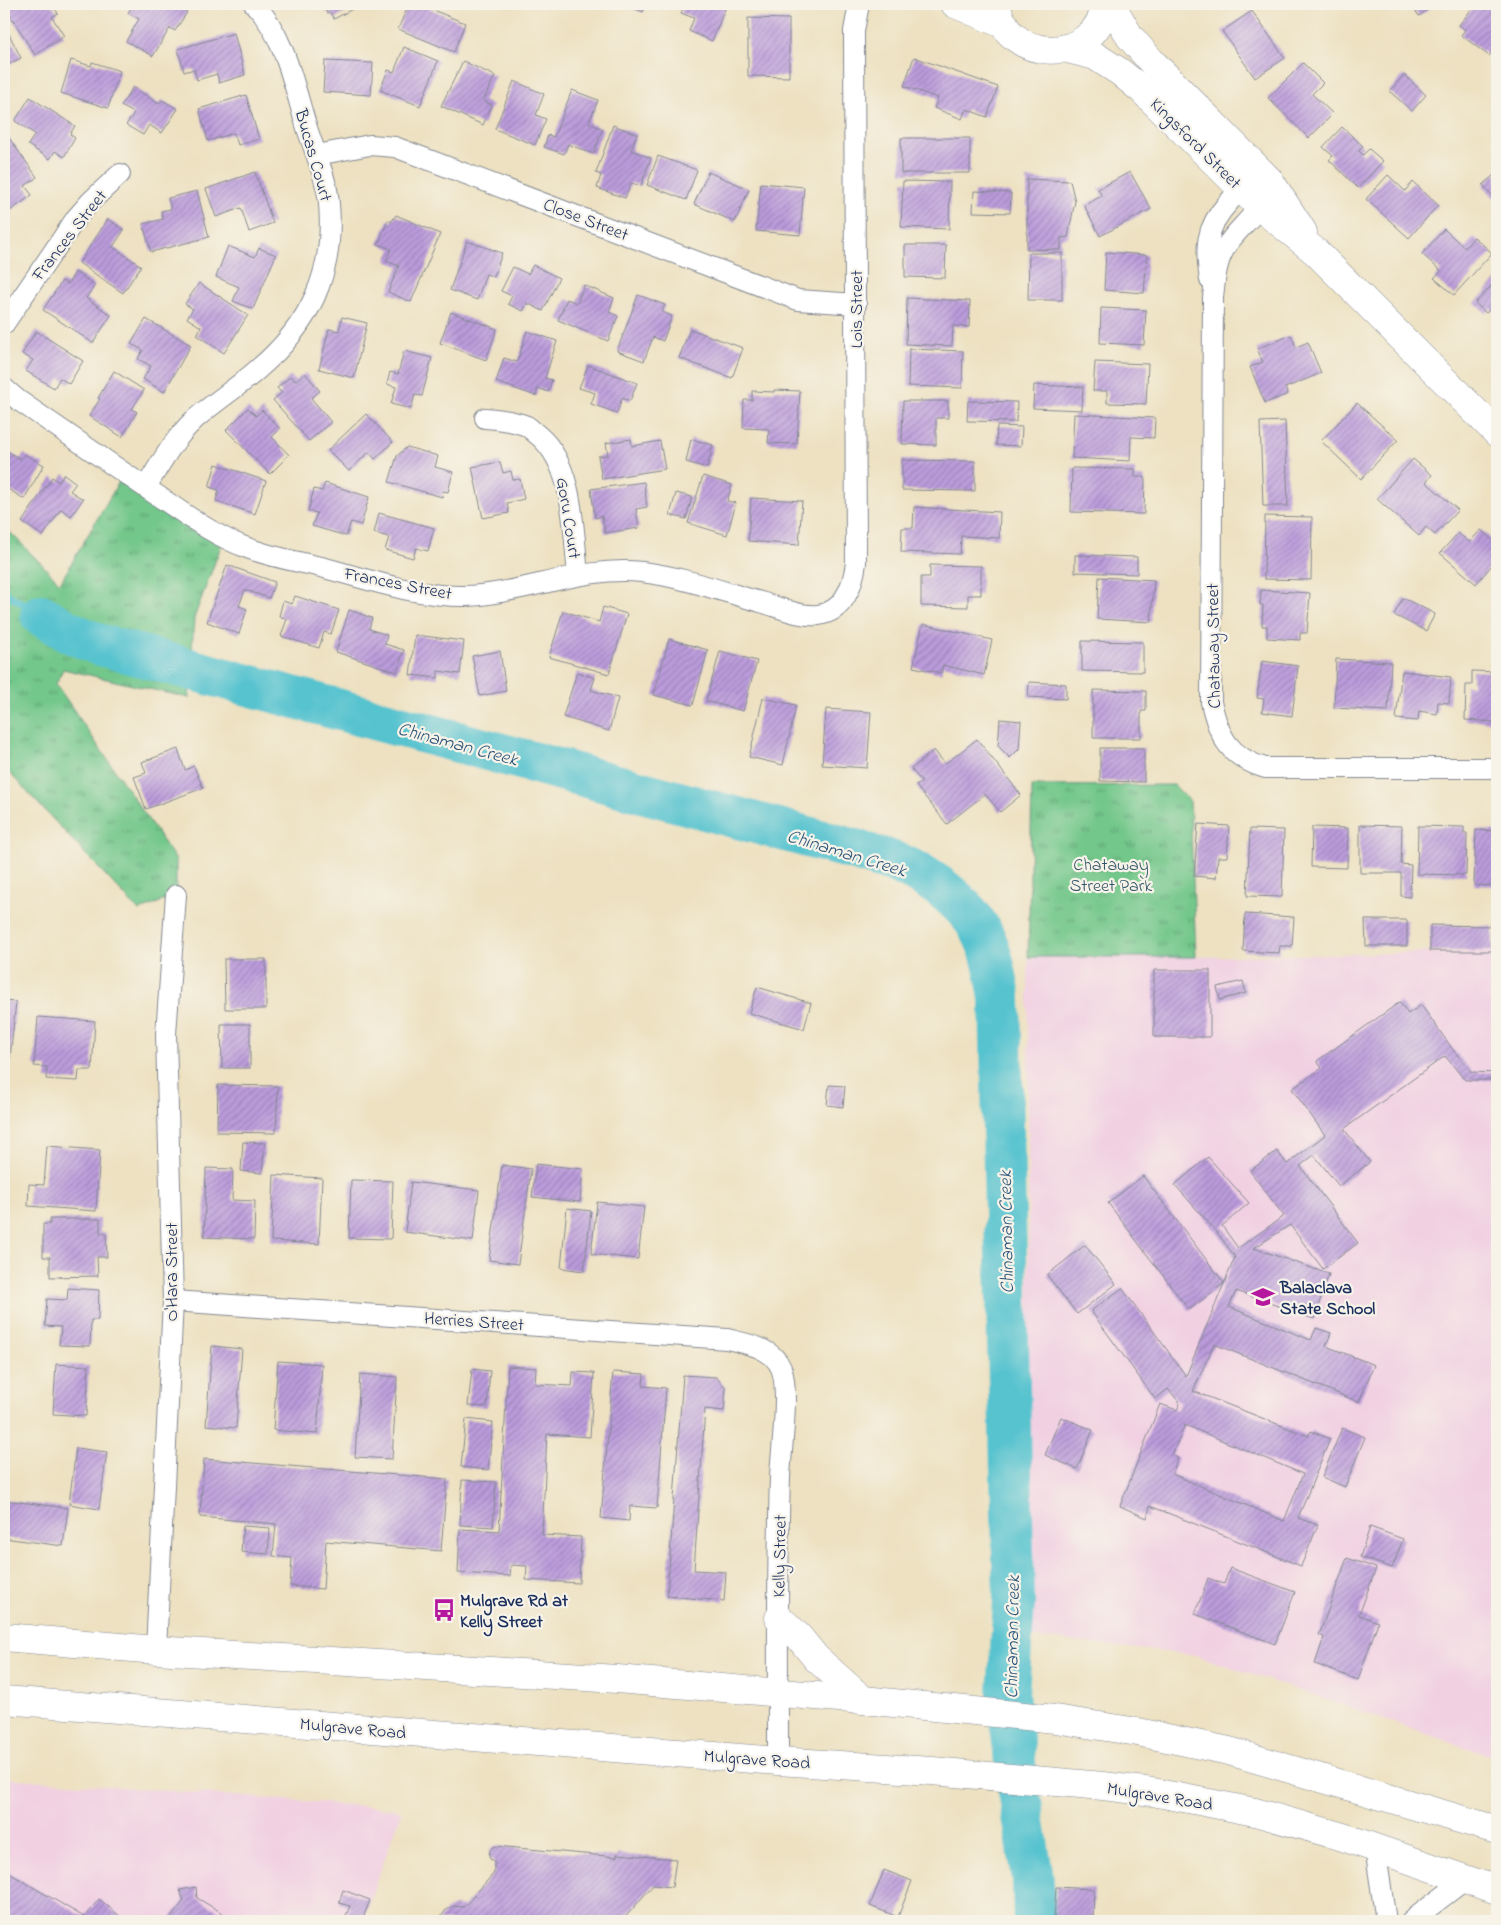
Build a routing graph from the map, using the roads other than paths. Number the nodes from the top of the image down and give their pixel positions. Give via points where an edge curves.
1 (254, 4) edge
2 (859, 4) edge
3 (955, 4) edge
4 (1106, 4) edge
5 (1111, 4) edge
6 (1001, 14) edge
7 (1067, 48) junction
8 (317, 155) junction
9 (120, 174) dead end
10 (1270, 181) junction
11 (1241, 188) junction
12 (1260, 207) junction
13 (1316, 252) junction
14 (1212, 297) junction
15 (856, 304) junction
16 (4, 324) edge
17 (4, 388) edge
18 (485, 418) dead end
19 (1497, 433) edge
20 (146, 487) junction
21 (578, 575) junction
22 (836, 609) joint
23 (1497, 768) edge
24 (176, 895) dead end
25 (173, 1301) junction
26 (772, 1355) joint
27 (779, 1618) junction
28 (9, 1632) edge
29 (156, 1650) junction
30 (778, 1692) junction
31 (4, 1700) edge
32 (863, 1700) junction
33 (778, 1761) junction
34 (1497, 1830) edge
35 (1375, 1848) junction
36 (1466, 1879) junction
37 (1497, 1890) edge
38 (1386, 1921) edge
39 (1411, 1921) edge

1 - 8 street, Bucas Court via 277,35
2 - 15 street, Lois Street via 854,32
3 - 6 main road
4 - 7 main road via 1096,29 1083,41
5 - 10 main road, Kingsford Street via 1130,37 1157,68
6 - 7 main road via 1016,38 1032,47 1049,50
7 - 11 main road, Kingsford Street via 1095,56 1120,72
8 - 15 street, Close Street via 370,145 395,147 798,300
8 - 20 street, Bucas Court via 330,203 329,242 323,274 312,304 277,353 180,435
9 - 16 street, Frances Street via 77,218
10 - 11 street
10 - 12 street, Chataway Street
10 - 13 main road, Kingsford Street
11 - 12 main road, Kingsford Street
11 - 14 street, Chataway Street via 1217,215 1208,236 1206,256
12 - 13 main road, Kingsford Street
12 - 14 street, Chataway Street via 1224,248 1218,260
13 - 19 main road, Kingsford Street
14 - 23 street, Chataway Street via 1211,702 1222,734 1240,758 1265,768
15 - 22 street, Lois Street via 856,563 848,594
17 - 20 street, Frances Street
18 - 21 street, Goru Court via 528,427 546,443 559,463 568,488
20 - 21 street, Frances Street via 204,527 247,548 414,590 454,596 480,595
21 - 22 street, Frances Street via 639,572 669,576 795,613 818,615
24 - 25 street, O'Hara Street via 166,1034
25 - 26 street, Herries Street via 727,1339
25 - 29 street, O'Hara Street
26 - 27 street, Kelly Street via 781,1368 785,1386 780,1479
27 - 30 street, Kelly Street
27 - 32 main road via 816,1658
28 - 29 main road
29 - 30 main road
30 - 32 main road
30 - 33 street, Kelly Street
31 - 33 main road, Mulgrave Road
32 - 34 main road via 1035,1717 1138,1732 1229,1751
33 - 35 main road, Mulgrave Road via 1152,1792 1296,1823
35 - 36 main road, Mulgrave Road
35 - 38 street
36 - 37 main road, Mulgrave Road
36 - 39 street

